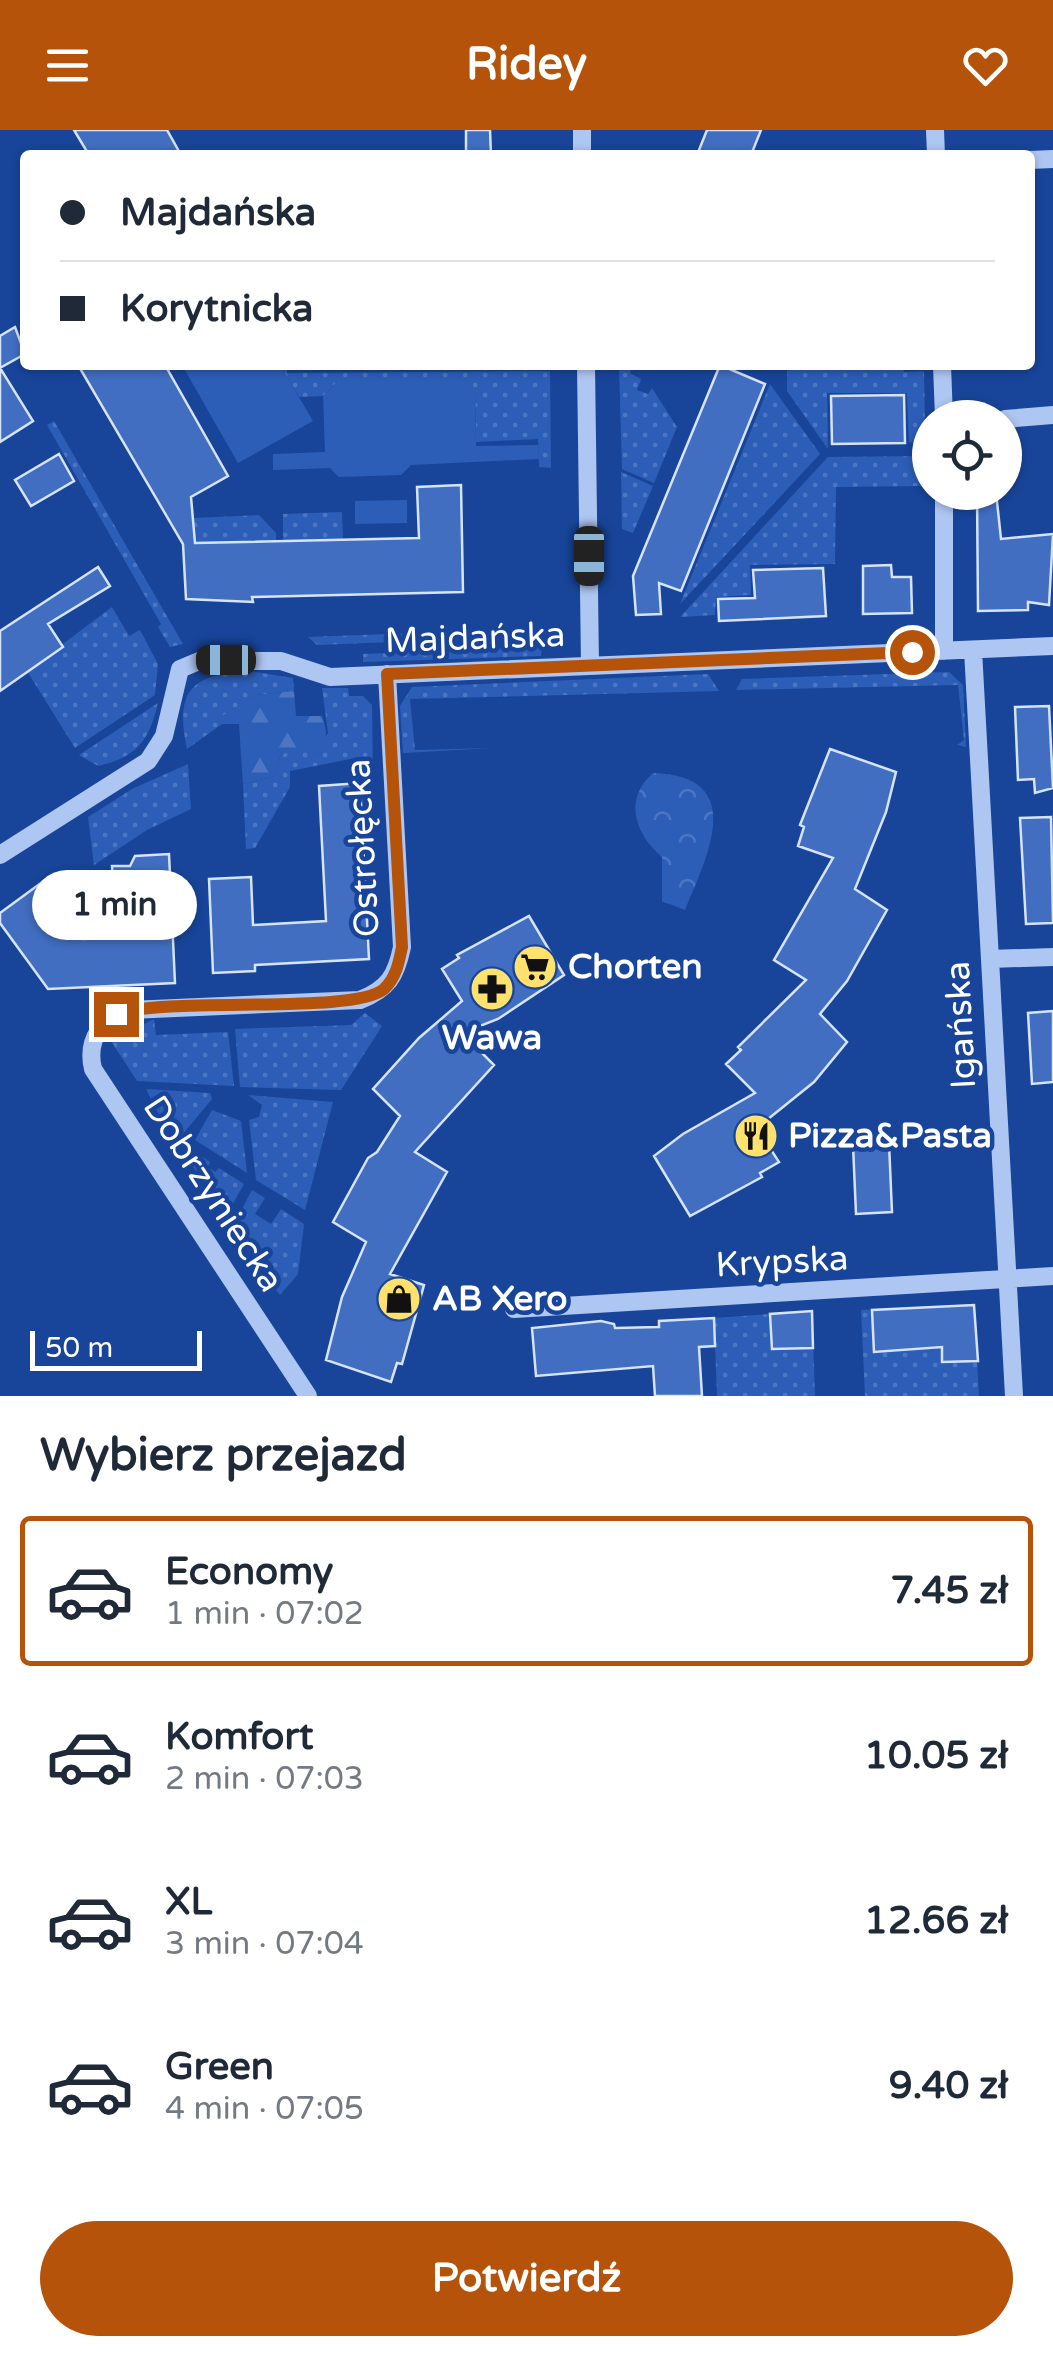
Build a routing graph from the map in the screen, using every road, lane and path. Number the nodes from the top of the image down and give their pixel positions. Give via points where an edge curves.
1 (586, 370) edge
2 (942, 370) edge
3 (943, 400) edge
4 (1053, 415) edge
5 (1022, 418) edge
6 (944, 510) edge
7 (1053, 646) edge
8 (973, 650) junction
9 (944, 651) junction
10 (590, 666) junction
11 (387, 674) junction
12 (0, 855) edge
13 (1053, 957) edge
14 (990, 959) junction
15 (104, 1022) joint
16 (1053, 1276) edge
17 (1009, 1278) junction
18 (514, 1309) dead end
19 (308, 1396) edge
20 (1014, 1396) edge

1 - 10 street
2 - 3 street
4 - 5 street
6 - 9 street
7 - 8 street, Majdańska
8 - 9 street, Majdańska
8 - 14 street, Igańska
9 - 10 street, Majdańska
10 - 11 street, Majdańska
11 - 12 street, Majdańska via 330,677 282,661 188,663 174,681 164,736 148,762
11 - 15 street, Ostrołęcka via 402,947 385,988 360,1000 140,1009
13 - 14 street
14 - 17 street, Igańska
15 - 19 street, Dobrzyniecka via 92,1042 93,1069
16 - 17 street, Krypska
17 - 18 street, Krypska
17 - 20 street, Igańska

